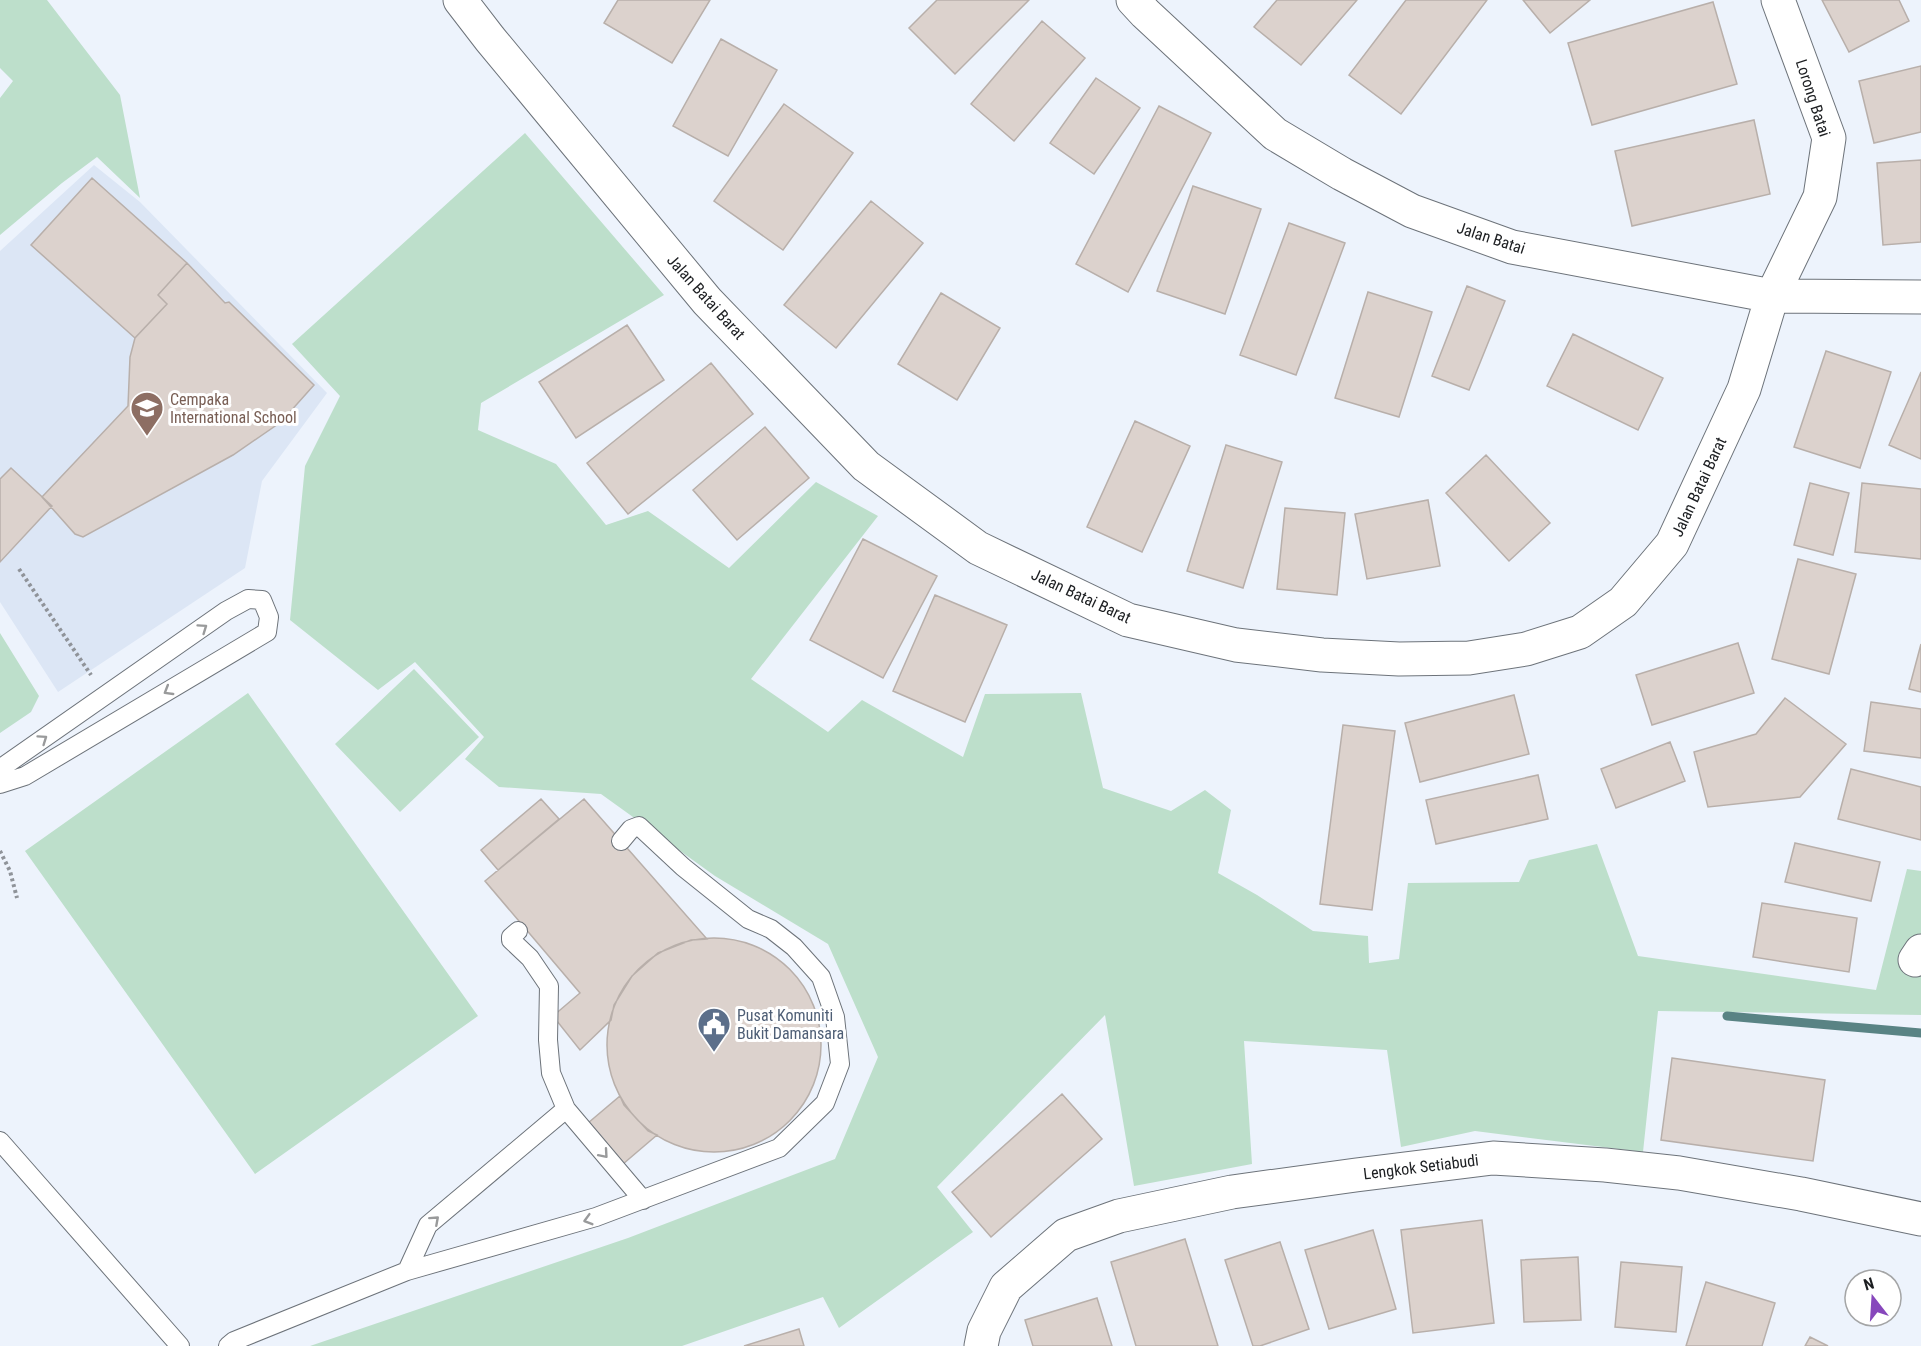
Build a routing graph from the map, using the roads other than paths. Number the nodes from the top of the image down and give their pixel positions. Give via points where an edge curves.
1 (460, 0) edge
2 (1133, 0) edge
3 (1778, 0) edge
4 (1773, 296) junction
5 (1921, 297) edge
6 (0, 776) edge
7 (0, 784) edge
8 (621, 841) dead end
9 (518, 931) dead end
10 (566, 1109) junction
11 (0, 1141) edge
12 (643, 1200) junction
13 (1921, 1219) edge
14 (407, 1271) junction
15 (180, 1346) edge
16 (228, 1346) edge
17 (981, 1346) edge

1 - 4 street, Jalan Batai Barat via 707,301 866,466 978,548 1128,620 1236,645 1344,656 1469,658 1526,649 1580,632 1623,602 1672,544 1744,389
2 - 4 street, Jalan Batai via 1275,134 1412,211 1512,247
3 - 4 street, Lorong Batai via 1829,138 1820,197
4 - 5 street, Jalan Batai
6 -> 7 lane via 4,766 226,612 248,599 262,600 269,617 267,632 25,776
8 - 12 lane via 639,826 748,919 771,929 794,947 821,977 835,1017 840,1064 825,1103 779,1148
9 - 10 lane via 511,940 530,958 549,986 551,1073
10 -> 12 lane
14 -> 10 lane via 428,1225
11 - 15 lane
12 -> 14 lane
13 - 17 street, Lengkok Setiabudi via 1779,1190 1605,1165 1493,1158 1356,1175 1221,1195 1119,1216 1066,1235 1006,1287 984,1331
14 - 16 lane

